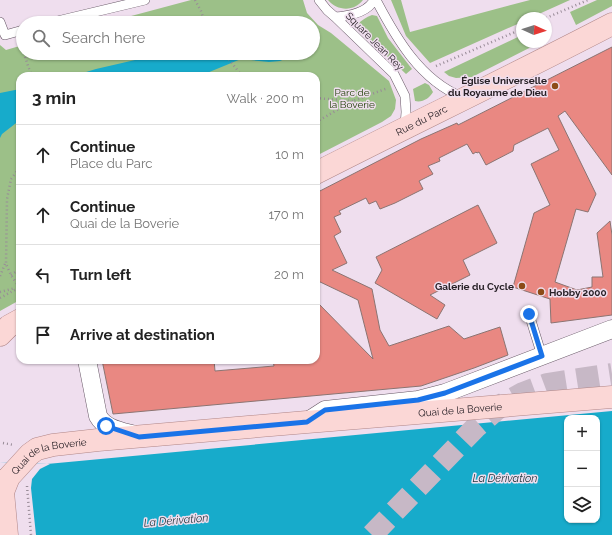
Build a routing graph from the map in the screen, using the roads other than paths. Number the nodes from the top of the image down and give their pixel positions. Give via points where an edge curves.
1 (145, 0) edge
2 (319, 0) edge
3 (375, 0) edge
4 (78, 16) edge
5 (335, 17) junction
6 (1, 24) edge
7 (612, 24) edge
8 (16, 32) edge
9 (466, 98) junction
10 (405, 128) junction
11 (320, 171) edge
12 (529, 314) dead end
13 (612, 329) edge
14 (542, 356) junction
15 (88, 364) edge
16 (612, 397) edge
17 (307, 422) junction
18 (139, 437) junction
19 (10, 484) edge
20 (7, 535) edge

1 - 4 lane
2 - 5 lane, Square Jean Rey
3 - 5 lane, Square Jean Rey via 362,11 350,16
3 - 9 lane, Square Jean Rey via 393,33 424,72 436,83
5 - 10 lane, Square Jean Rey via 394,74 405,96
6 - 8 lane via 5,35
7 - 9 main road, Rue du Parc
9 - 10 main road, Rue du Parc
10 - 11 main road, Rue du Parc
12 - 14 lane
13 - 14 street, Quai de la Boverie
14 - 17 street, Quai de la Boverie via 445,393 418,400 325,410
15 - 18 street via 101,422
16 - 17 main road, Quai de la Boverie
17 - 18 main road, Quai de la Boverie
18 - 19 main road, Quai de la Boverie via 84,441 37,449 22,462
19 - 20 main road

